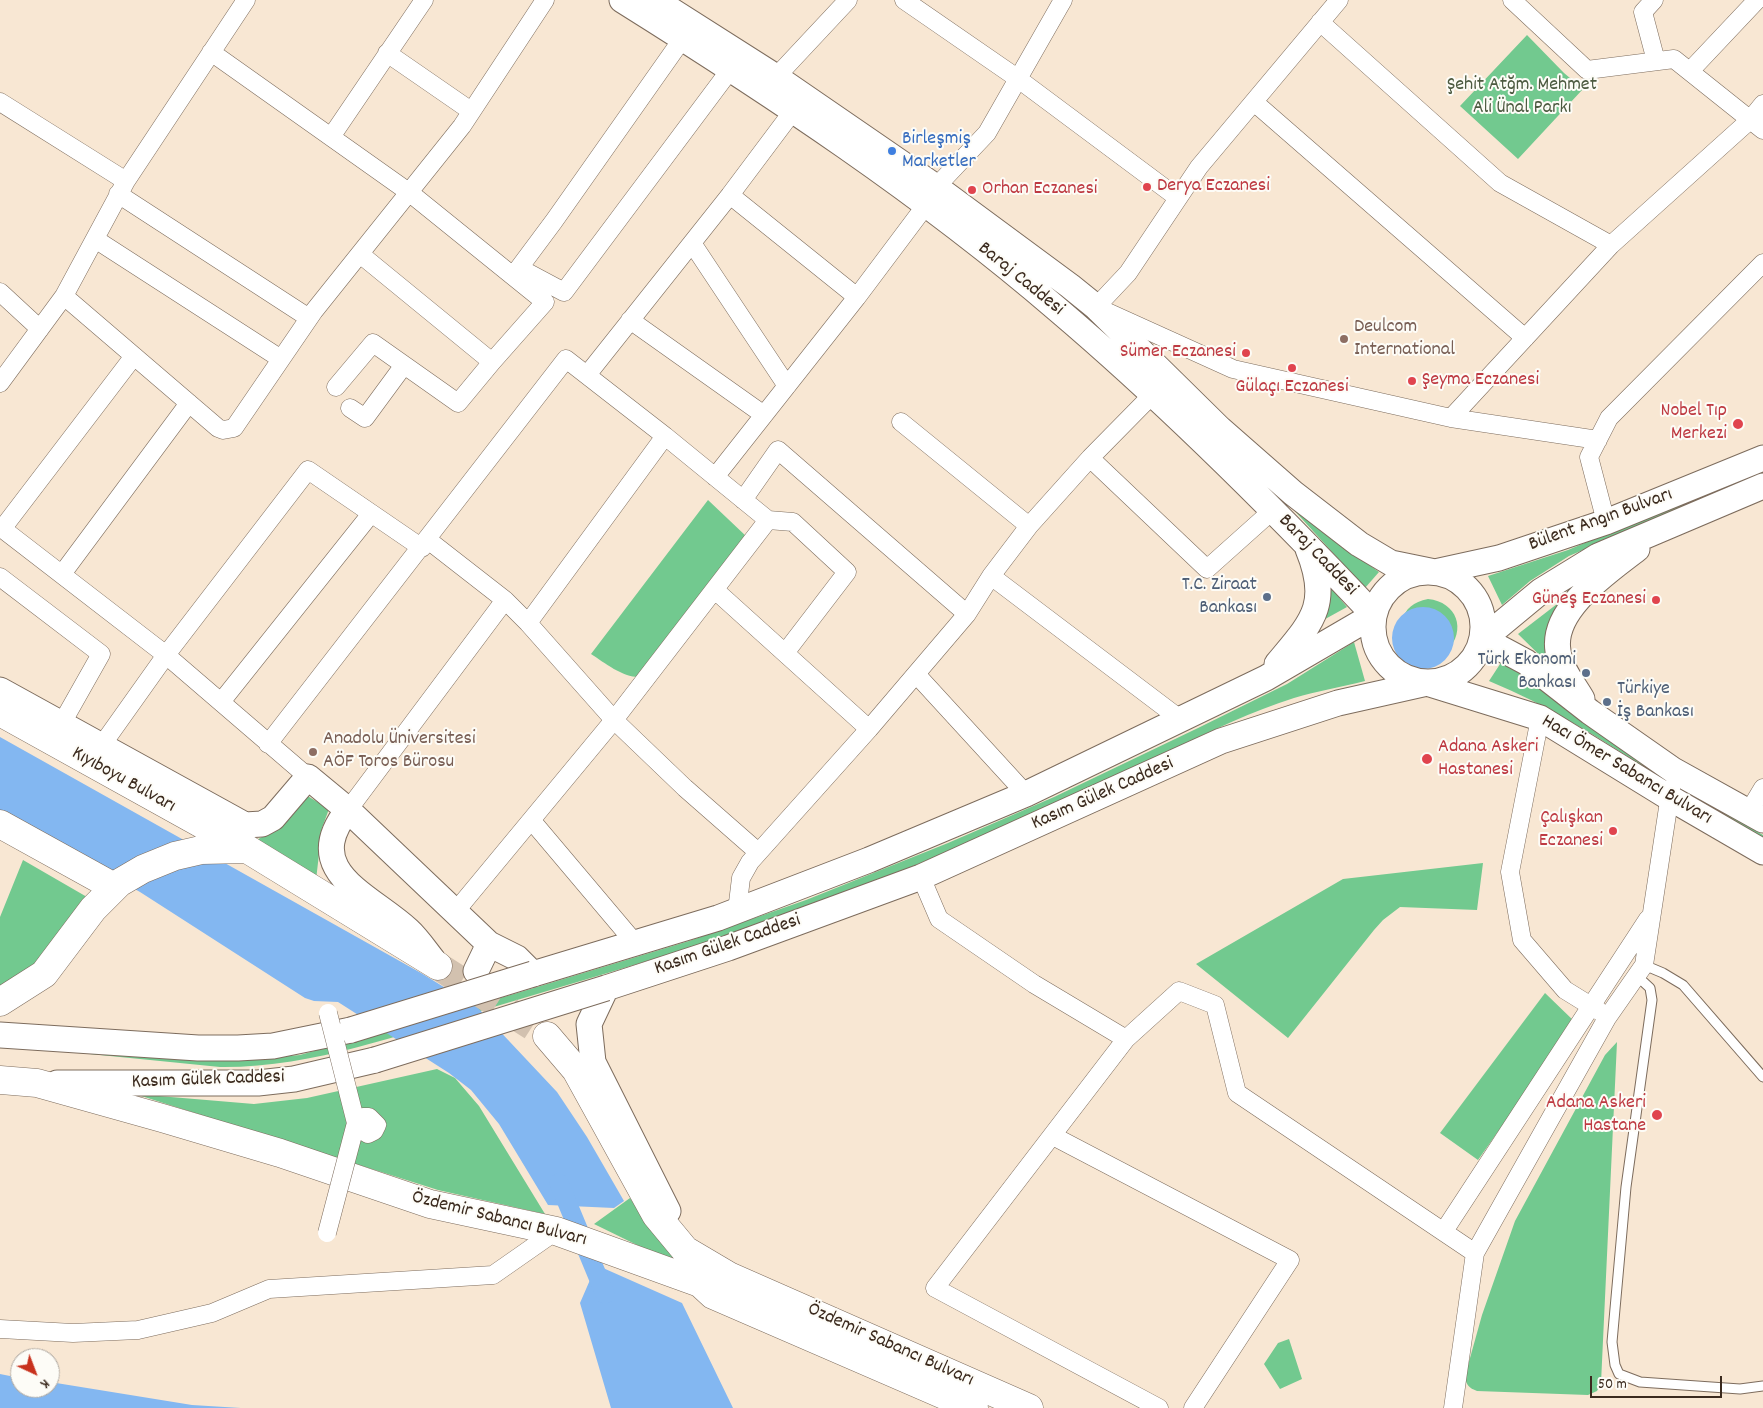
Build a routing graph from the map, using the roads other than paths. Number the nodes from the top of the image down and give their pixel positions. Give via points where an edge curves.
1 (246, 0) edge
2 (424, 0) edge
3 (545, 0) edge
4 (622, 0) edge
5 (654, 0) edge
6 (848, 0) edge
7 (904, 0) edge
8 (1063, 0) edge
9 (1339, 0) edge
10 (1512, 0) edge
11 (1654, 0) edge
12 (1757, 0) edge
13 (1320, 22) junction
14 (683, 38) junction
15 (211, 52) junction
16 (387, 53) junction
17 (1656, 61) junction
18 (730, 70) junction
19 (1690, 72) junction
20 (776, 77) junction
21 (1017, 78) junction
22 (1254, 102) junction
23 (1, 103) edge
24 (1763, 104) edge
25 (471, 111) junction
26 (793, 111) junction
27 (1756, 125) edge
28 (331, 137) junction
29 (122, 187) junction
30 (410, 193) junction
31 (730, 195) junction
32 (931, 196) junction
33 (1178, 198) junction
34 (94, 239) junction
35 (692, 243) junction
36 (1611, 245) junction
37 (360, 254) junction
38 (1763, 263) edge
39 (0, 292) edge
40 (64, 296) junction
41 (857, 296) junction
42 (1096, 307) junction
43 (309, 318) junction
44 (630, 320) junction
45 (40, 329) junction
46 (1525, 338) junction
47 (134, 356) junction
48 (281, 359) junction
49 (492, 362) junction
50 (404, 365) junction
51 (586, 375) junction
52 (0, 383) edge
53 (787, 386) junction
54 (336, 387) dead end
55 (1153, 394) junction
56 (189, 403) junction
57 (350, 408) dead end
58 (764, 415) junction
59 (1451, 418) junction
60 (901, 422) dead end
61 (665, 436) junction
62 (1598, 440) junction
63 (1090, 458) junction
64 (1763, 458) edge
65 (715, 477) junction
66 (1763, 486) edge
67 (743, 500) junction
68 (1273, 510) junction
69 (370, 514) junction
70 (768, 520) junction
71 (1606, 522) junction
72 (1669, 524) junction
73 (1030, 526) junction
74 (1, 528) edge
75 (1305, 543) junction
76 (425, 544) junction
77 (1435, 572) junction
78 (62, 574) junction
79 (991, 576) junction
80 (0, 578) edge
81 (715, 590) junction
82 (505, 600) junction
83 (967, 614) junction
84 (1374, 615) junction
85 (528, 622) junction
86 (1483, 638) junction
87 (785, 653) junction
88 (166, 655) junction
89 (916, 674) junction
90 (1266, 678) junction
91 (1426, 683) junction
92 (0, 690) edge
93 (221, 702) junction
94 (0, 712) edge
95 (1590, 712) junction
96 (1540, 718) junction
97 (1180, 719) junction
98 (614, 720) junction
99 (62, 723) junction
100 (870, 729) junction
101 (268, 744) junction
102 (102, 745) junction
103 (1672, 770) junction
104 (308, 778) junction
105 (1763, 788) edge
106 (1026, 794) junction
107 (1670, 798) junction
108 (348, 810) junction
109 (1756, 817) edge
110 (532, 821) junction
111 (0, 824) edge
112 (247, 849) junction
113 (758, 852) junction
114 (1763, 852) edge
115 (921, 877) junction
116 (116, 885) junction
117 (737, 910) junction
118 (455, 912) junction
119 (1651, 914) junction
120 (634, 943) junction
121 (489, 944) junction
122 (438, 966) joint
123 (1640, 971) junction
124 (533, 974) junction
125 (606, 988) junction
126 (468, 995) junction
127 (0, 1002) edge
128 (1590, 1005) junction
129 (328, 1013) dead end
130 (1607, 1018) junction
131 (0, 1035) edge
132 (547, 1036) tunnel mouth
133 (1126, 1039) junction
134 (1763, 1077) edge
135 (0, 1080) edge
136 (37, 1083) junction
137 (1053, 1136) junction
138 (556, 1231) junction
139 (1444, 1231) junction
140 (327, 1233) dead end
141 (1475, 1252) junction
142 (711, 1278) junction
143 (0, 1329) edge
144 (1763, 1386) edge
145 (974, 1408) edge
146 (1029, 1408) edge
147 (1159, 1408) edge
148 (1193, 1408) edge
149 (1453, 1408) edge

1 - 15 street
2 - 16 street
3 - 25 street
4 - 14 main road, Baraj Caddesi
5 - 20 main road, Baraj Caddesi
6 - 20 street
7 - 21 street
8 - 21 street
9 - 13 street
10 - 17 street via 1587,70
11 - 17 street via 1643,12
12 - 19 street
13 - 22 street
13 - 36 street via 1500,183
14 - 18 main road, Baraj Caddesi
14 - 18 street via 519,268 564,292
15 - 28 street
15 - 29 street
16 - 25 street
16 - 28 street
17 - 19 street via 1674,58
18 - 26 main road, Baraj Caddesi
19 - 27 street
20 - 32 main road, Baraj Caddesi
21 - 32 street via 987,133
21 - 33 street
22 - 33 street via 1199,167
22 - 46 street
23 - 29 street
24 - 27 street
25 - 30 street
26 - 31 street
26 - 32 main road, Baraj Caddesi
27 - 36 street
28 - 30 street
29 - 34 street
29 - 43 street
30 - 37 street
30 - 49 street via 545,302
31 - 35 street
31 - 41 street
32 - 41 street
32 - 42 main road, Baraj Caddesi
32 - 55 main road, Baraj Caddesi
33 - 42 street via 1128,273
34 - 40 street
34 - 48 street
35 - 44 street
35 - 53 street
36 - 46 street
37 - 43 street
37 - 49 street
38 - 62 street via 1609,418
39 - 45 street
40 - 45 street
40 - 47 street
41 - 53 street
42 - 59 street via 1233,369
42 - 77 main road, Baraj Caddesi via 1220,429 1293,493 1359,544 1391,563
43 - 48 street
44 - 51 street
44 - 58 street
45 - 52 street
46 - 59 street
47 - 56 street
47 - 74 street
48 - 56 street via 234,428 218,428
49 - 50 street via 458,403
50 - 54 street via 373,343
50 - 57 street via 365,418
51 - 61 street
51 - 76 street via 566,359
53 - 58 street
55 - 63 street
55 - 68 main road, Baraj Caddesi
56 - 78 street
58 - 65 street
59 - 62 street
60 - 73 street
61 - 65 street
61 - 85 street
62 - 71 street via 1589,457
63 - 68 street via 1206,569
63 - 73 street
64 - 71 main road, Bülent Angın Bulvarı
65 - 67 street
66 - 72 main road, Bülent Angın Bulvarı
67 - 70 street
67 - 83 street via 778,450
68 - 75 main road, Baraj Caddesi
69 - 76 street
69 - 88 street via 308,470
69 - 93 street
70 - 81 street
70 - 87 street via 793,522 847,572
71 - 77 main road, Bülent Angın Bulvarı via 1499,558
72 - 86 main road, Bülent Angın Bulvarı via 1598,556 1541,592
72 - 95 main road via 1574,601 1556,636 1563,666
73 - 79 street
74 - 78 street
75 - 84 main road, Baraj Caddesi
75 - 90 main road via 1318,573 1318,603 1304,632
76 - 82 street
76 - 101 street
77 - 84 main road via 1418,572 1401,578 1387,589
77 - 86 main road via 1452,577 1477,601 1483,619
78 - 88 street
79 - 83 street
79 - 97 street
80 - 99 street via 101,654
81 - 87 street
81 - 98 street
82 - 85 street
82 - 108 street
83 - 89 street
84 - 90 main road, Kasım Gülek Caddesi
84 - 91 main road via 1373,638 1379,655 1391,670 1408,680
85 - 98 street
86 - 91 main road via 1476,656 1463,671 1446,680
86 - 95 main road, Hacı Ömer Sabancı Bulvarı via 1526,662
87 - 100 street
88 - 93 street
88 - 102 street
89 - 100 street
89 - 106 street
90 - 97 main road, Kasım Gülek Caddesi
91 - 96 main road, Hacı Ömer Sabancı Bulvarı
91 - 115 main road, Kasım Gülek Caddesi via 1338,703 1221,741
92 - 99 main road
93 - 101 street
94 - 112 main road, Kıyıboyu Bulvarı
95 - 103 main road, Hacı Ömer Sabancı Bulvarı
96 - 107 main road, Hacı Ömer Sabancı Bulvarı
96 - 128 street via 1510,872 1522,940 1565,990
97 - 106 main road, Kasım Gülek Caddesi
98 - 110 street
98 - 113 street
99 - 102 main road
100 - 113 street
101 - 104 street
102 - 104 main road via 245,825 262,824 273,818
103 - 107 street
103 - 109 main road, Hacı Ömer Sabancı Bulvarı
104 - 108 main road
105 - 109 street
106 - 117 main road, Kasım Gülek Caddesi via 869,860
107 - 114 main road, Hacı Ömer Sabancı Bulvarı
107 - 119 street
108 - 118 main road
108 - 122 main road via 337,823 331,839 331,857 341,878 409,930
110 - 118 street
110 - 120 street
111 - 116 main road
112 - 116 main road via 202,850 161,861
112 - 122 main road
113 - 117 street via 741,878
115 - 125 main road, Kasım Gülek Caddesi via 728,948
115 - 133 street via 939,919 1034,984
116 - 127 main road via 93,909 44,974
117 - 120 main road, Kasım Gülek Caddesi
118 - 121 main road
119 - 123 street
119 - 128 street
120 - 124 main road, Kasım Gülek Caddesi
121 - 124 main road via 516,958
121 - 126 main road
123 - 130 street
123 - 134 lane via 1663,973 1684,986
123 - 144 lane via 1650,988 1652,1000 1626,1187 1612,1342 1615,1365 1619,1374 1640,1382 1740,1390
124 - 126 main road, Kasım Gülek Caddesi, bridge
125 - 136 main road, Kasım Gülek Caddesi, bridge via 375,1060 294,1078 258,1083
125 - 142 main road via 589,1024 594,1062 670,1216
126 - 131 main road, Kasım Gülek Caddesi, bridge via 351,1030 273,1046 198,1048
128 - 130 street
128 - 139 street
129 - 140 street, bridge via 356,1123
130 - 141 street
132 - 142 main road, Özdemir Sabancı Bulvarı via 576,1070 656,1215
133 - 137 street
133 - 139 street via 1179,991 1215,1005 1237,1093
135 - 136 main road, Kasım Gülek Caddesi
136 - 138 main road, Özdemir Sabancı Bulvarı via 280,1153 430,1204
137 - 147 street via 935,1288
137 - 148 street via 1290,1260
138 - 142 main road, Özdemir Sabancı Bulvarı
138 - 143 street via 493,1275 269,1289 212,1313 138,1330 73,1333
139 - 141 street
141 - 149 street
142 - 145 main road, Özdemir Sabancı Bulvarı via 713,1295
142 - 146 main road, Özdemir Sabancı Bulvarı

